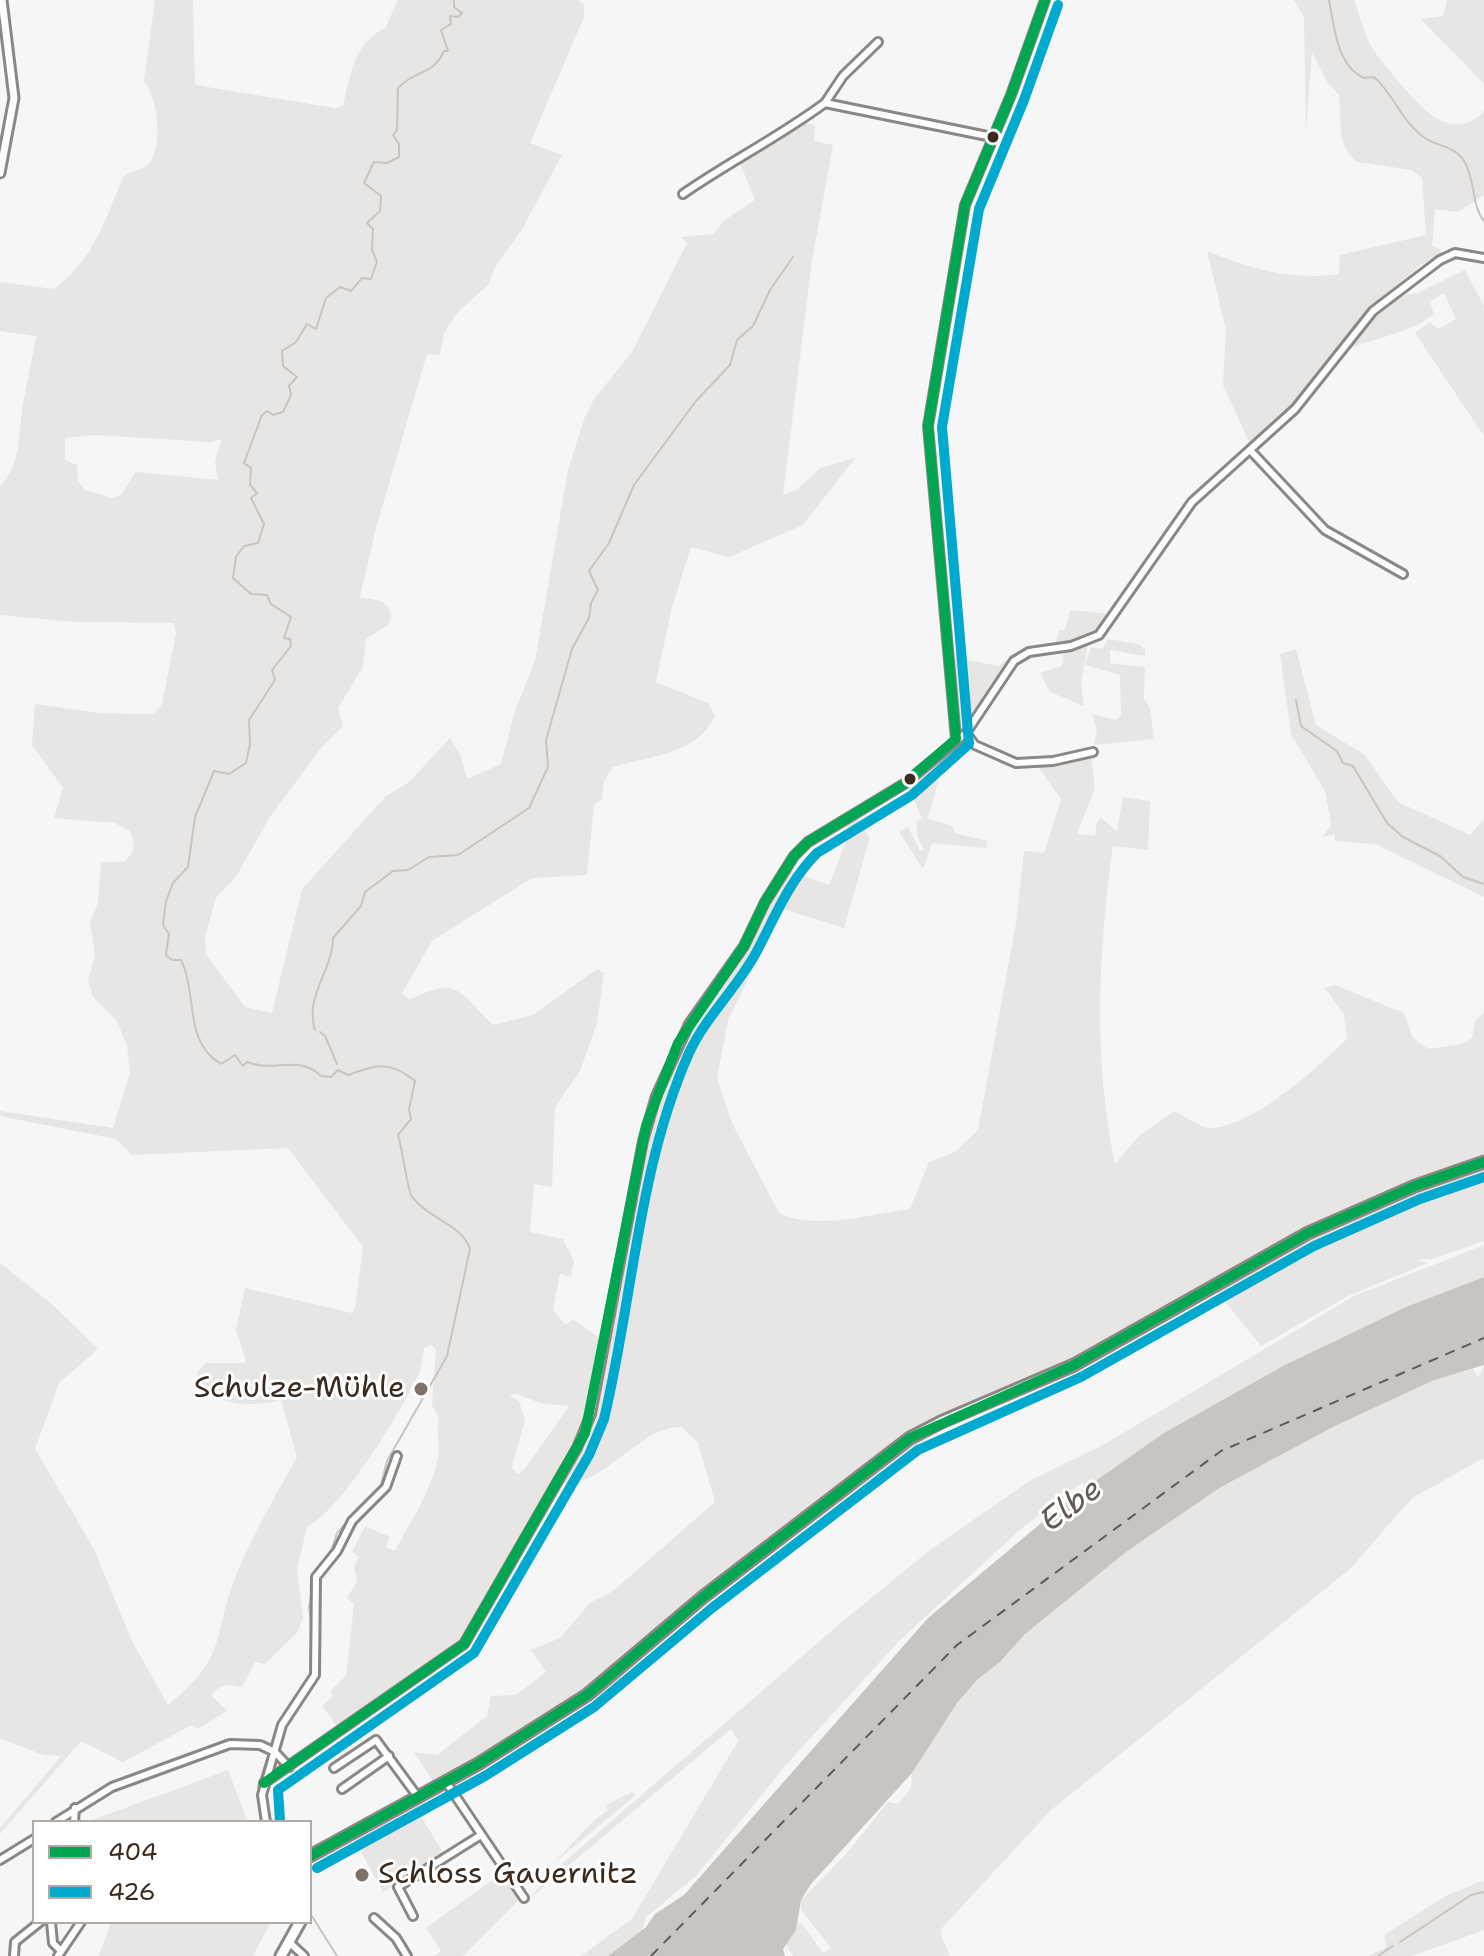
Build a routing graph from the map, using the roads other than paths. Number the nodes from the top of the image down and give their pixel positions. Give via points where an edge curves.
1 (2, 0) edge
2 (1045, 0) edge
3 (878, 42) dead end
4 (825, 103) junction
5 (992, 137) junction
6 (0, 173) edge
7 (683, 194) dead end
8 (1484, 258) edge
9 (1250, 450) junction
10 (1242, 457) junction
11 (1258, 460) junction
12 (1403, 574) dead end
13 (966, 733) junction
14 (956, 739) junction
15 (1093, 752) dead end
16 (1484, 1162) edge
17 (397, 1456) dead end
18 (272, 1751) junction
19 (389, 1756) junction
20 (289, 1767) junction
21 (334, 1768) dead end
22 (446, 1782) junction
23 (264, 1783) junction
24 (342, 1789) dead end
25 (418, 1797) junction
26 (75, 1808) junction
27 (60, 1820) edge
28 (74, 1820) edge
29 (266, 1820) edge
30 (481, 1835) junction
31 (32, 1840) edge
32 (312, 1855) edge
33 (0, 1860) edge
34 (524, 1898) dead end
35 (413, 1916) dead end
36 (374, 1918) dead end
37 (38, 1924) edge
38 (51, 1924) edge
39 (80, 1924) edge
40 (299, 1924) edge
41 (290, 1943) junction
42 (60, 1954) edge
43 (14, 1956) edge
44 (281, 1956) edge
45 (304, 1956) edge
46 (407, 1956) edge

1 - 6 street via 14,98
2 - 5 street
3 - 4 street via 843,76
4 - 5 street
4 - 7 street via 781,136
5 - 14 street via 965,205 928,426
8 - 9 street via 1455,253 1399,287 1346,341 1295,409
9 - 10 street
9 - 11 street
10 - 11 street
10 - 13 street via 1192,502 1103,631 1090,640 1037,650 1014,661
11 - 12 street via 1325,530
13 - 14 street
13 - 15 street via 975,745 1016,763
14 - 20 street via 904,784 808,842 794,856 744,946 689,1024 656,1096 643,1141 591,1414 577,1448 464,1644
16 - 22 main road via 1308,1233 1074,1365 910,1438 703,1597 587,1695
17 - 18 street via 386,1487 352,1521 316,1577 315,1675 286,1718
18 - 20 street
18 - 23 street
18 - 26 street via 255,1743 230,1744 112,1787
19 - 21 street via 376,1740
19 - 24 street
19 - 25 street
20 - 23 street
22 - 25 main road
22 - 30 street
23 - 29 street
25 - 32 main road
26 - 27 street
26 - 28 street
30 - 34 street
30 - 35 street via 398,1887
31 - 33 street
36 - 46 street
37 - 43 street via 15,1942
38 - 42 street
39 - 42 street
40 - 41 main road
41 - 44 main road
41 - 45 street

